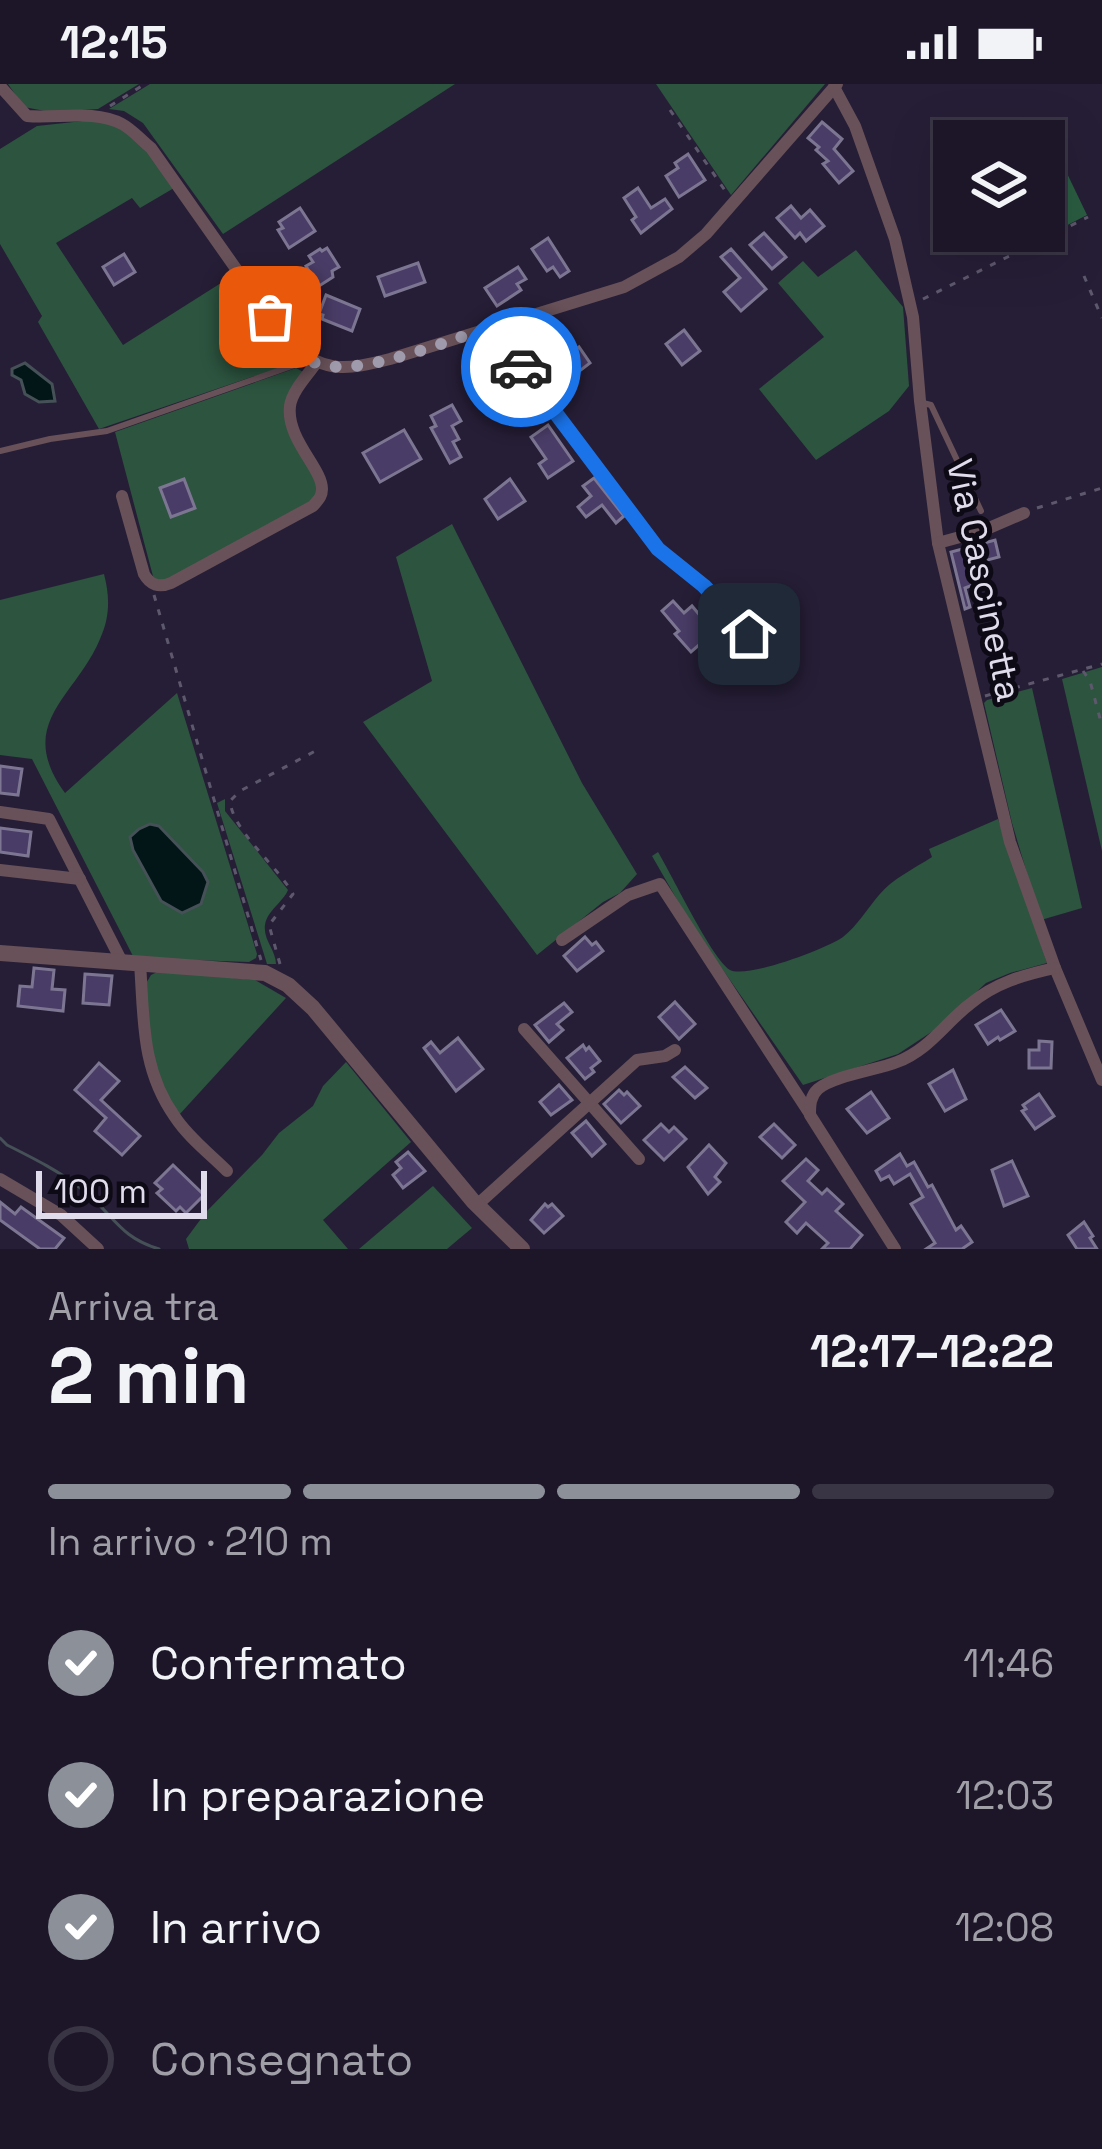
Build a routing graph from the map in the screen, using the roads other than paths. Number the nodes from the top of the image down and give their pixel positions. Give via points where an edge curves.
1 (0, 86) edge
2 (836, 86) edge
3 (491, 327) junction
4 (313, 362) junction
5 (920, 401) junction
6 (0, 451) edge
7 (122, 496) dead end
8 (981, 511) dead end
9 (1024, 513) road end
10 (938, 543) junction
11 (749, 634) dead end
12 (0, 812) edge
13 (0, 870) edge
14 (80, 879) junction
15 (562, 940) dead end
16 (0, 952) edge
17 (131, 963) junction
18 (1055, 968) junction
19 (524, 1029) dead end
20 (675, 1050) dead end
21 (1102, 1079) edge
22 (589, 1102) junction
23 (810, 1115) junction
24 (639, 1160) dead end
25 (227, 1171) dead end
26 (0, 1179) edge
27 (477, 1205) junction
28 (98, 1249) edge
29 (522, 1249) edge
30 (895, 1249) edge

1 - 4 street via 26,116 121,123 151,148 291,347
2 - 3 street via 679,257 625,287
2 - 5 street, Via Cascinetta via 895,238
3 - 4 street via 360,366
3 - 11 lane via 658,549
4 - 6 lane via 107,431
4 - 7 street via 290,411 322,483 318,501 158,586 142,567
5 - 8 lane via 931,406
5 - 10 street, Via Cascinetta
9 - 10 street
10 - 18 street, Via Cascinetta via 1010,842
12 - 14 street via 49,819
13 - 14 street
14 - 17 street
15 - 23 street via 659,884
16 - 17 street
17 - 25 street via 154,1081 176,1120
17 - 27 street via 271,975 314,1008
18 - 21 street, Via Cascinetta
18 - 23 street via 995,986 900,1062 818,1088
19 - 22 street
20 - 22 street via 637,1060
22 - 24 street
22 - 27 street
23 - 30 street
26 - 28 street via 61,1215
27 - 29 street

